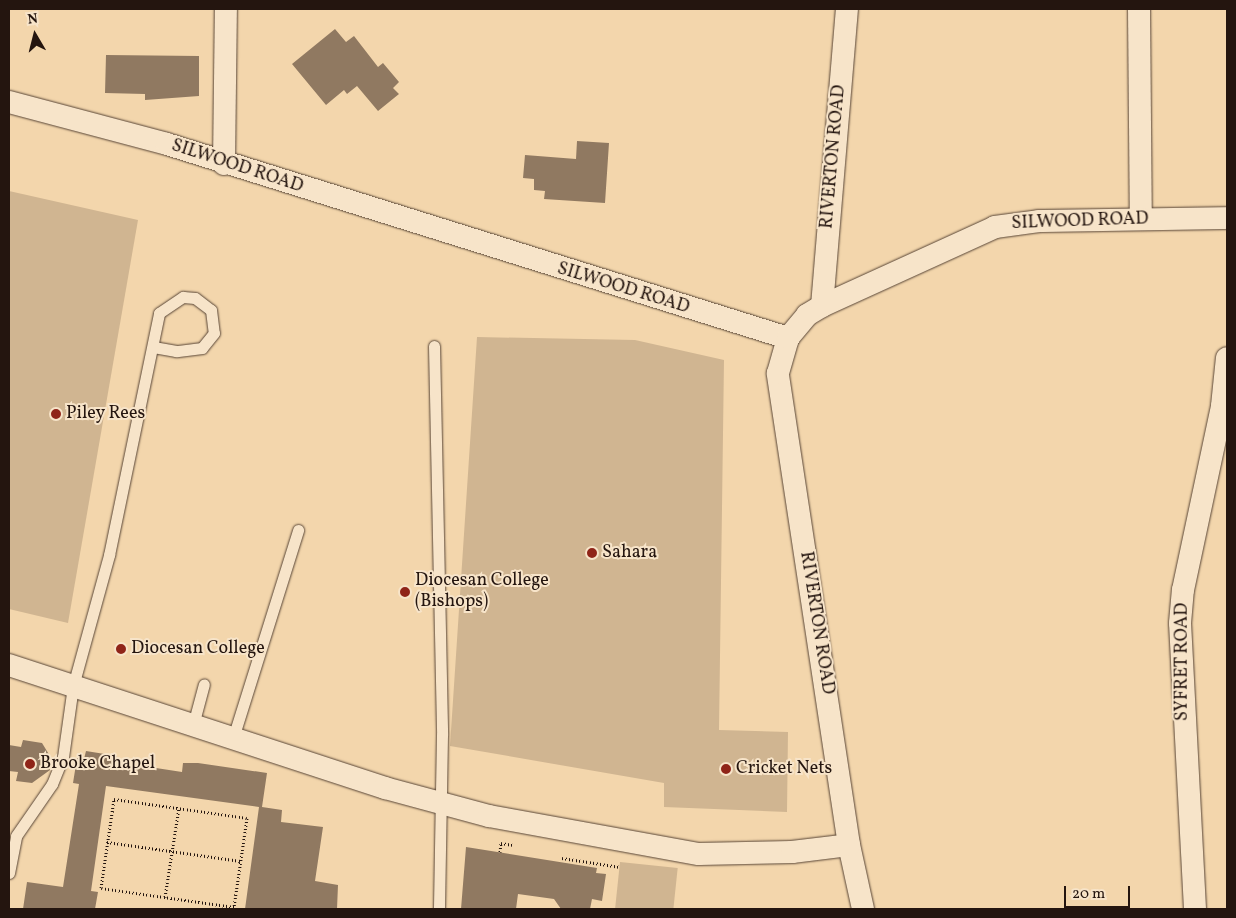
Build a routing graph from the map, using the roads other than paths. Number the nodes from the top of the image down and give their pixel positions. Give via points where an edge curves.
1 (226, 9) edge
2 (847, 9) edge
3 (1139, 9) edge
4 (9, 102) edge
5 (224, 164) junction
6 (1227, 218) edge
7 (1142, 220) junction
8 (822, 306) junction
9 (788, 338) junction
10 (153, 346) junction
11 (434, 346) dead end
12 (1227, 358) edge
13 (298, 530) dead end
14 (9, 665) edge
15 (204, 684) dead end
16 (73, 686) junction
17 (194, 725) junction
18 (233, 738) junction
19 (438, 802) junction
20 (12, 835) edge
21 (849, 845) junction
22 (9, 873) edge
23 (439, 909) edge
24 (863, 909) edge
25 (1195, 909) edge

1 - 5 street
2 - 8 street, RIVERTON ROAD
3 - 7 street
4 - 5 street, SILWOOD ROAD via 118,130
5 - 9 street, SILWOOD ROAD
6 - 7 street, SILWOOD ROAD
7 - 8 street, SILWOOD ROAD via 1039,221 995,227
8 - 9 street, SILWOOD ROAD via 807,315
9 - 21 street, RIVERTON ROAD via 778,373
10 - 10 lane via 159,313 173,301 195,298 211,310 214,333 202,348 176,352
10 - 16 lane via 109,555
11 - 19 lane via 442,735
12 - 25 street, SYFRET ROAD via 1222,406 1183,590 1180,624
13 - 18 lane
14 - 16 street
15 - 17 lane
16 - 17 street
16 - 20 lane via 63,758 52,784
17 - 18 street
18 - 19 street
19 - 21 street via 601,840 699,854 792,852
19 - 23 lane
20 - 22 lane
21 - 24 street, RIVERTON ROAD

